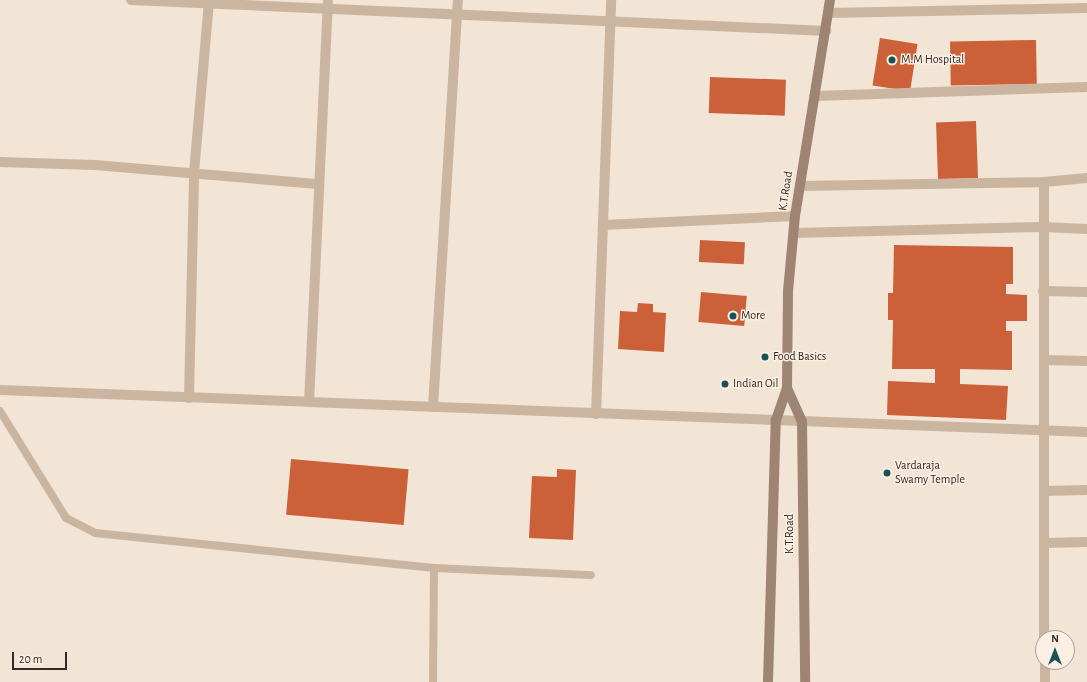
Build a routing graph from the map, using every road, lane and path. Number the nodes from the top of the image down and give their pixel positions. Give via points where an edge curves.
1 (131, 0) edge
2 (458, 0) edge
3 (611, 0) edge
4 (830, 0) edge
5 (208, 2) edge
6 (328, 5) edge
7 (1087, 8) edge
8 (828, 13) junction
9 (457, 16) junction
10 (610, 23) junction
11 (826, 31) junction
12 (1087, 87) edge
13 (816, 96) junction
14 (0, 162) edge
15 (194, 173) junction
16 (1087, 178) edge
17 (1044, 182) junction
18 (318, 184) junction
19 (800, 186) junction
20 (795, 216) junction
21 (603, 225) junction
22 (1043, 227) junction
23 (1087, 229) edge
24 (794, 233) junction
25 (1043, 291) junction
26 (1087, 292) edge
27 (1044, 360) junction
28 (1087, 361) edge
29 (787, 388) junction
30 (0, 390) edge
31 (189, 398) junction
32 (309, 402) junction
33 (433, 406) junction
34 (0, 411) edge
35 (596, 414) junction
36 (776, 420) junction
37 (802, 421) junction
38 (1044, 431) junction
39 (1087, 432) edge
40 (1087, 490) edge
41 (1044, 491) junction
42 (1087, 542) edge
43 (1044, 543) junction
44 (434, 568) junction
45 (591, 575) dead end
46 (1044, 630) edge
47 (1044, 670) edge
48 (434, 682) edge
49 (768, 682) edge
50 (805, 682) edge
51 (1045, 682) edge

1 - 5 street
2 - 9 street
3 - 10 street
4 - 8 main road, K.T.Road
5 - 6 street
5 - 15 street
6 - 9 street
6 - 18 street
7 - 8 street
8 - 11 main road, K.T.Road
9 - 10 street
9 - 33 street
10 - 11 street
10 - 21 street
11 - 13 main road, K.T.Road
12 - 13 street
13 - 19 main road, K.T.Road
14 - 15 street via 95,165
15 - 18 street
15 - 31 street
16 - 17 street
17 - 19 street
17 - 22 street
18 - 32 street
19 - 20 main road, K.T.Road
20 - 21 street
20 - 24 main road, K.T.Road
21 - 35 street
22 - 23 street
22 - 24 street
22 - 25 street
24 - 29 main road, K.T.Road via 788,291
25 - 26 street
25 - 27 street
27 - 28 street
27 - 38 street
29 - 36 main road, K.T.Road
29 - 37 main road, K.T.Road
30 - 31 street
31 - 32 street
32 - 33 street
33 - 35 street
34 - 44 lane via 66,518 96,533
35 - 36 street
36 - 37 street
36 - 49 main road, K.T.Road
37 - 38 street
37 - 50 main road, K.T.Road
38 - 39 street
38 - 41 street
40 - 41 street
41 - 43 street
42 - 43 street
43 - 46 street
44 - 45 lane
44 - 48 lane
47 - 51 street

